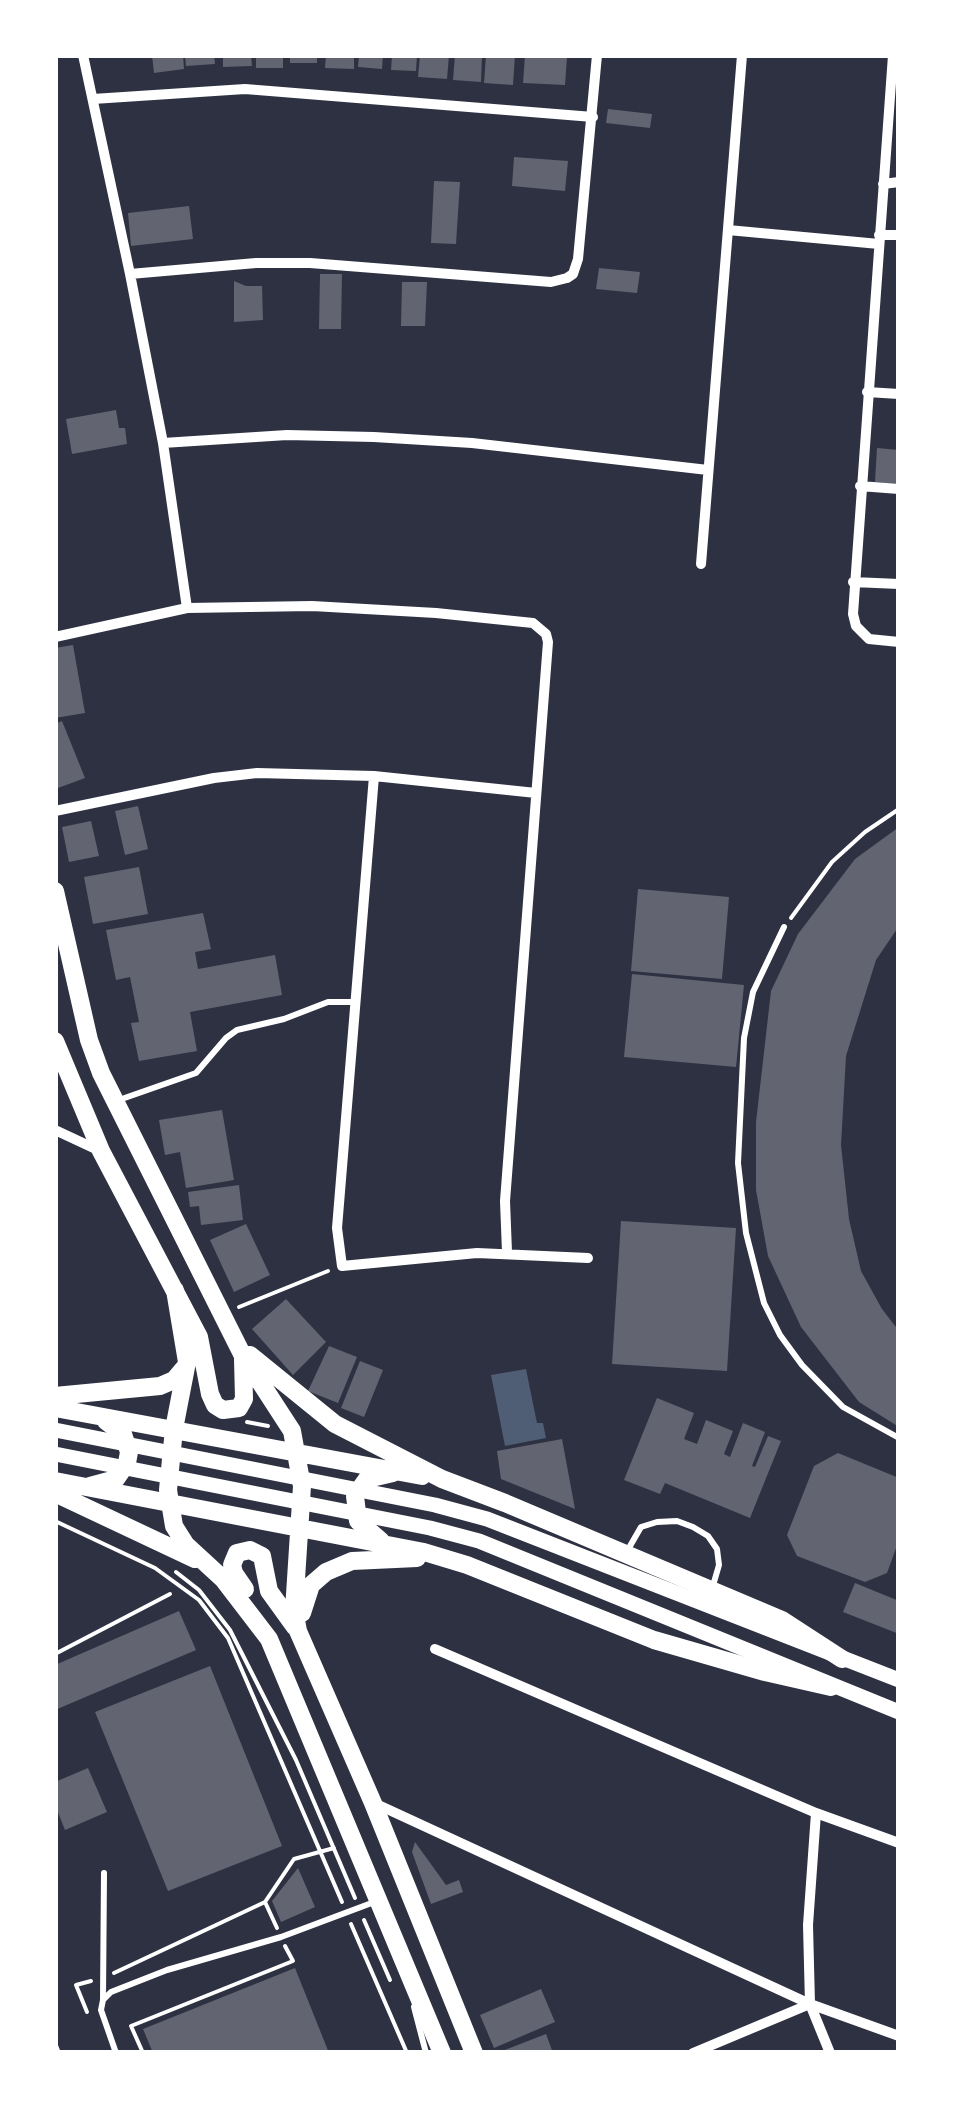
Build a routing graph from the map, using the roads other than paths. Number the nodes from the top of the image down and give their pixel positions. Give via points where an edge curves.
1 (83, 55) edge
2 (597, 55) edge
3 (742, 55) edge
4 (895, 63) edge
5 (93, 99) junction
6 (593, 117) junction
7 (899, 182) edge
8 (883, 184) junction
9 (728, 230) junction
10 (899, 236) edge
11 (879, 240) junction
12 (130, 274) junction
13 (867, 392) junction
14 (899, 394) edge
15 (162, 443) junction
16 (708, 470) junction
17 (860, 486) junction
18 (899, 489) edge
19 (701, 564) dead end
20 (853, 582) junction
21 (899, 584) edge
22 (187, 608) junction
23 (55, 637) edge
24 (899, 642) edge
25 (374, 776) junction
26 (536, 793) junction
27 (55, 811) edge
28 (55, 892) edge
29 (784, 928) road end
30 (353, 1002) junction
31 (55, 1041) edge
32 (115, 1102) junction
33 (55, 1130) edge
34 (101, 1152) junction
35 (507, 1252) junction
36 (588, 1258) dead end
37 (174, 1290) junction
38 (240, 1349) junction
39 (187, 1362) junction
40 (55, 1396) edge
41 (55, 1408) edge
42 (94, 1416) junction
43 (174, 1429) junction
44 (55, 1430) edge
45 (899, 1438) edge
46 (298, 1453) junction
47 (55, 1454) edge
48 (403, 1472) junction
49 (442, 1480) junction
50 (55, 1481) edge
51 (79, 1487) junction
52 (55, 1493) edge
53 (169, 1504) junction
54 (301, 1527) junction
55 (387, 1544) junction
56 (626, 1554) junction
57 (467, 1564) junction
58 (209, 1567) junction
59 (712, 1590) junction
60 (301, 1637) junction
61 (269, 1639) junction
62 (435, 1649) dead end
63 (842, 1659) junction
64 (899, 1680) edge
65 (831, 1687) junction
66 (899, 1712) edge
67 (373, 1803) junction
68 (816, 1812) junction
69 (899, 1843) edge
70 (104, 1873) dead end
71 (377, 1901) junction
72 (409, 1976) junction
73 (103, 2000) junction
74 (810, 2004) junction
75 (899, 2036) edge
76 (116, 2053) edge
77 (426, 2053) edge
78 (442, 2053) edge
79 (474, 2053) edge
80 (694, 2053) edge
81 (830, 2053) edge

1 - 5 street
2 - 6 street
3 - 9 street
4 - 8 street
5 - 6 street via 245,89
5 - 12 street
6 - 12 street via 578,259 572,274 551,282 310,263
7 - 8 street
8 - 11 street
9 - 11 street
9 - 16 street
10 - 11 street
11 - 13 street
12 - 15 street
13 - 14 street
13 - 17 street
15 - 16 street via 374,436
15 - 22 street
16 - 19 street
17 - 18 street
17 - 20 street
20 - 21 street
20 - 24 street via 853,614 862,635
22 - 23 street
22 - 26 street via 312,606 534,623 548,642
25 - 26 street
25 - 27 street via 214,778
25 - 30 street
26 - 35 street
28 - 32 main road via 89,1040
29 - 45 lane via 754,992 744,1038 738,1163 746,1233 764,1303 802,1365 842,1407
30 - 32 lane via 328,1002 237,1030 196,1073
30 - 35 street via 337,1228 342,1266
31 - 34 main road
32 - 38 main road
33 - 34 street
34 - 37 main road
35 - 36 street
37 - 38 main road via 199,1336 212,1401 223,1410 244,1400
37 - 39 main road
38 - 46 main road via 284,1416
38 - 49 main road via 335,1424
39 - 40 main road via 180,1376 160,1386
39 - 43 main road
41 - 42 main road
42 - 43 main road
42 - 51 main road via 123,1434 127,1463 108,1483
43 - 46 main road
43 - 53 main road
44 - 63 main road via 460,1511
46 - 48 main road
46 - 54 main road
47 - 65 main road via 452,1534
48 - 49 main road
48 - 55 main road via 367,1480 355,1496 358,1521
49 - 56 main road
50 - 51 main road
51 - 53 main road
52 - 58 main road
53 - 54 main road
53 - 58 main road via 179,1536
54 - 55 main road
54 - 60 main road via 295,1598
55 - 57 main road
56 - 59 main road
56 - 59 lane via 642,1527 677,1521 693,1526 717,1550
57 - 60 main road via 417,1558 338,1566 318,1577 306,1595
57 - 65 main road via 654,1640
58 - 61 main road
59 - 63 main road via 782,1620
60 - 61 main road via 269,1591 262,1556 243,1550 234,1558 234,1574
60 - 67 main road
61 - 71 main road
62 - 68 street
63 - 64 main road
65 - 66 main road
67 - 74 street
67 - 79 main road
68 - 69 street
68 - 74 street
70 - 73 lane
71 - 72 main road
71 - 73 lane via 168,1970
72 - 77 lane
72 - 78 main road
73 - 76 lane
74 - 75 street
74 - 80 street
74 - 81 street

